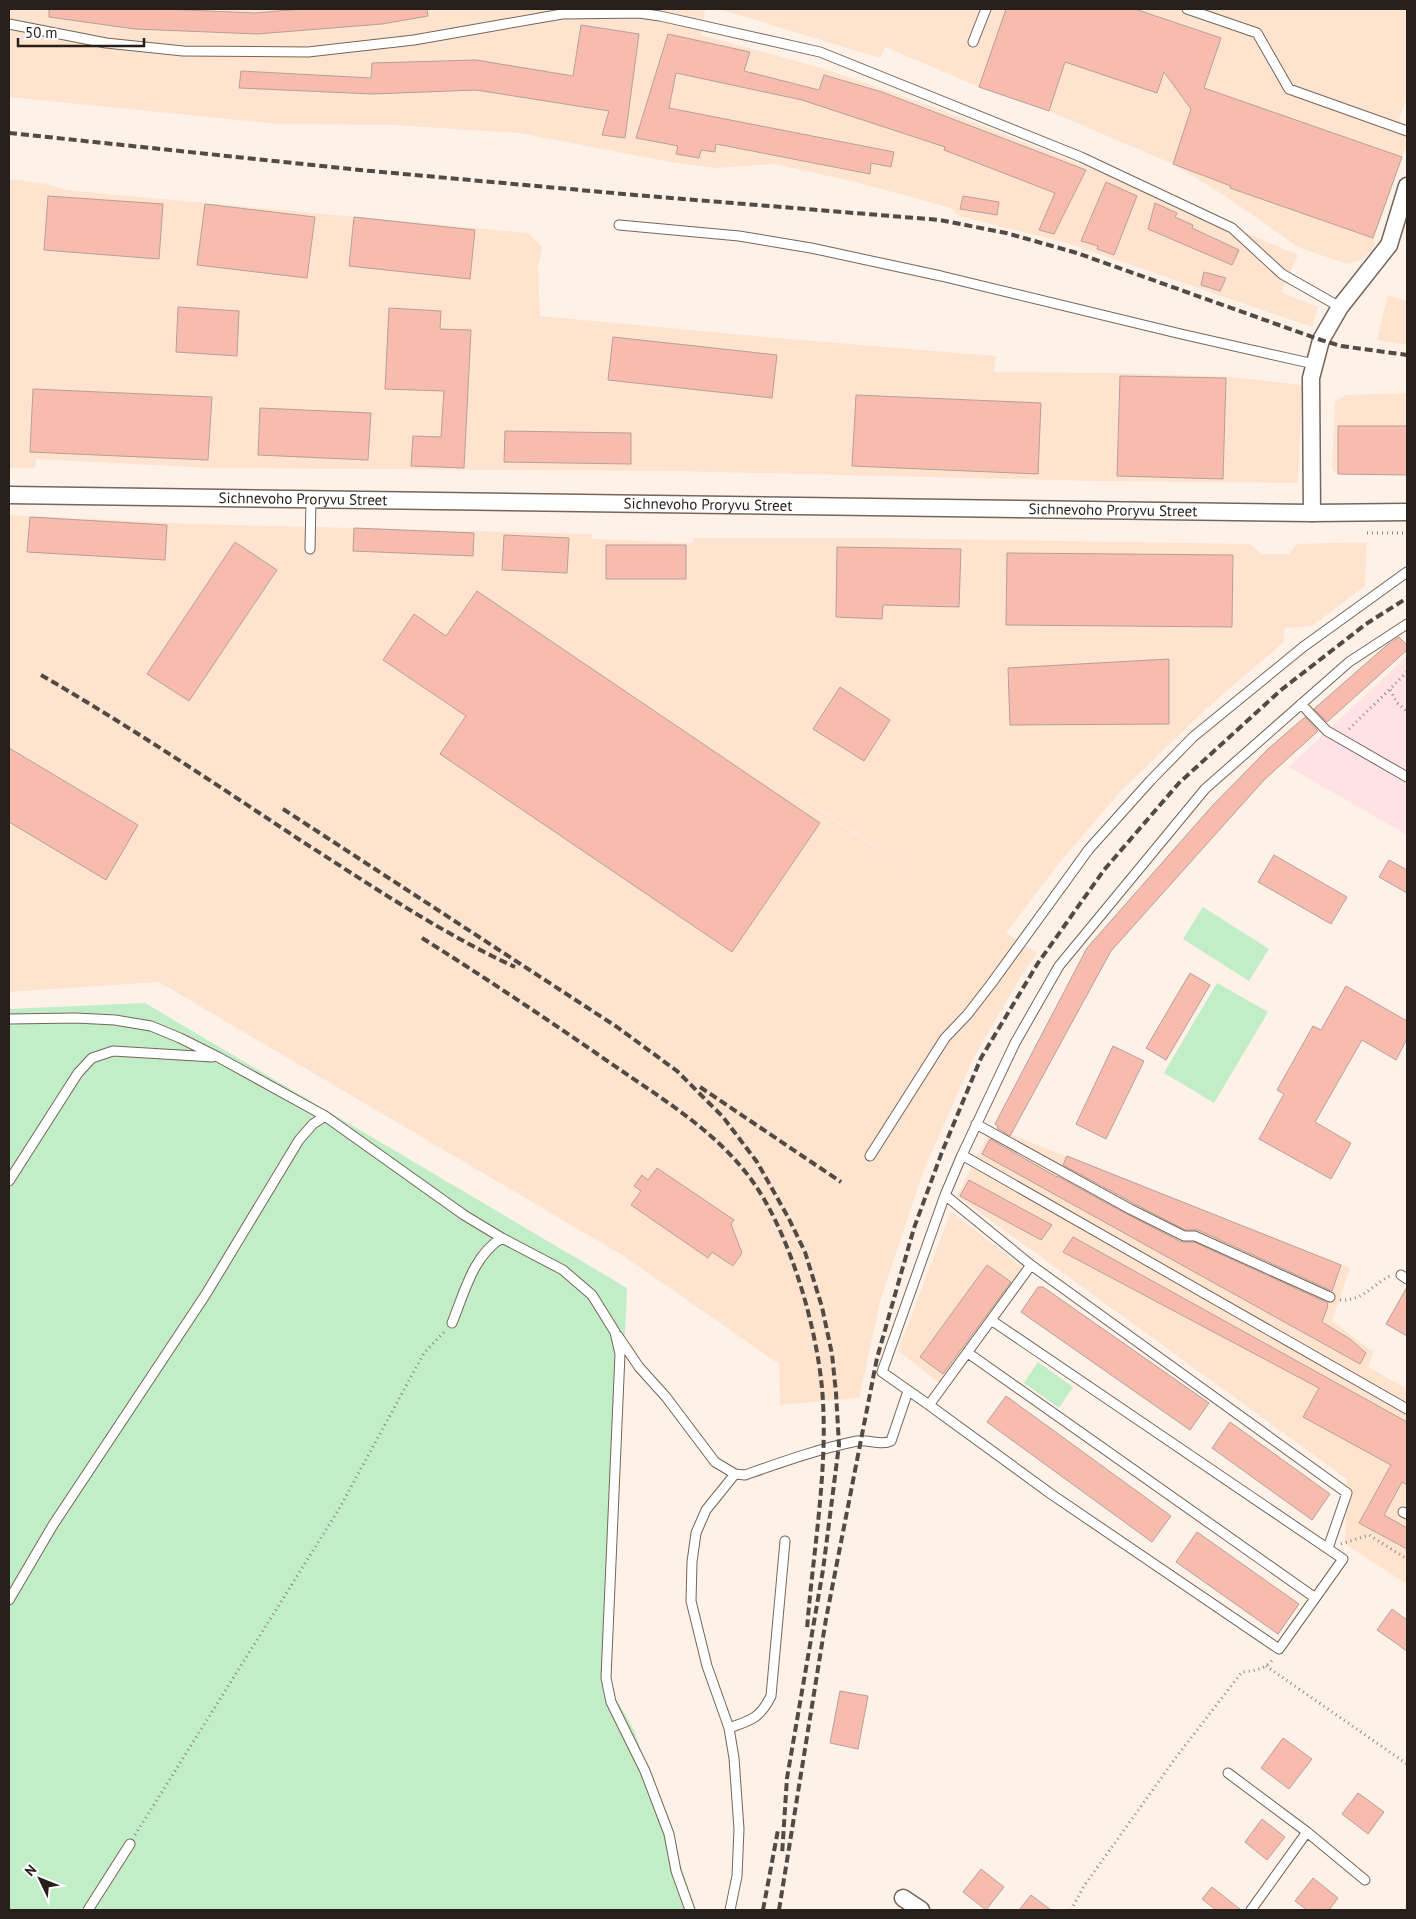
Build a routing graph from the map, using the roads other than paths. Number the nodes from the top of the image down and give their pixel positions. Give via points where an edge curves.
1 (986, 9) edge
2 (1187, 9) edge
3 (9, 24) edge
4 (973, 42) dead end
5 (1407, 131) edge
6 (1407, 186) edge
7 (619, 225) dead end
8 (1340, 307) junction
9 (1314, 364) junction
10 (9, 495) edge
11 (311, 500) junction
12 (1407, 512) edge
13 (1312, 513) junction
14 (310, 549) dead end
15 (1407, 572) edge
16 (1407, 624) edge
17 (1301, 704) junction
18 (1407, 777) edge
19 (9, 1019) edge
20 (218, 1057) junction
21 (325, 1116) junction
22 (976, 1124) junction
23 (962, 1155) junction
24 (870, 1156) dead end
25 (9, 1181) edge
26 (945, 1195) junction
27 (502, 1238) junction
28 (1031, 1265) junction
29 (1330, 1297) road end
30 (991, 1320) junction
31 (452, 1323) road end
32 (615, 1332) junction
33 (968, 1353) junction
34 (908, 1390) junction
35 (929, 1405) junction
36 (1407, 1409) edge
37 (735, 1474) junction
38 (785, 1541) dead end
39 (1328, 1548) junction
40 (1314, 1597) junction
41 (9, 1600) edge
42 (730, 1728) junction
43 (1228, 1773) dead end
44 (1307, 1832) junction
45 (130, 1844) road end
46 (1364, 1880) dead end
47 (903, 1898) dead end
48 (88, 1910) edge
49 (690, 1910) edge
50 (730, 1910) edge
51 (921, 1910) edge
52 (1251, 1910) edge

1 - 4 lane
2 - 5 lane via 1257,34 1289,89
3 - 8 lane via 106,43 183,50 308,52 414,40 562,14 639,13 660,16 820,52 1081,157 1232,228 1282,274
6 - 8 street via 1389,245
7 - 9 lane via 739,236 811,248
8 - 9 street via 1321,340
9 - 13 street via 1311,378
10 - 11 street, Sichnevoho Proryvu Street
11 - 13 street, Sichnevoho Proryvu Street
11 - 14 lane
12 - 13 street, Sichnevoho Proryvu Street
15 - 24 lane via 1303,647 1193,737 1151,780 1089,849 991,984 945,1038
16 - 17 lane via 1349,662
17 - 18 lane via 1327,731
17 - 22 lane via 1205,789 1059,966 1015,1043
19 - 20 lane via 76,1018 151,1026
20 - 21 lane
20 - 25 lane via 113,1051 92,1058 78,1073
21 - 27 lane via 464,1215
21 - 41 lane via 299,1140 206,1294 53,1525
22 - 23 lane
22 - 29 lane via 1184,1236 1196,1236
23 - 26 lane
23 - 36 lane
26 - 28 lane
26 - 34 lane via 882,1372
27 - 31 lane via 482,1255
27 - 32 lane via 563,1270 592,1295
28 - 30 lane
28 - 39 lane via 1347,1493
30 - 33 lane
30 - 39 lane
32 - 37 lane via 638,1367 666,1397 715,1462
32 - 49 lane via 620,1354 606,1678 610,1702 645,1771 669,1834 676,1871
33 - 35 lane
33 - 40 lane
34 - 35 lane
34 - 37 lane via 891,1441 887,1443 861,1440 745,1475
35 - 40 lane via 1051,1494 1279,1648
37 - 42 lane via 706,1510 696,1533 692,1562 692,1601 707,1666
38 - 42 lane via 771,1696 755,1719
39 - 40 lane via 1343,1559
42 - 50 lane via 739,1829 737,1876
43 - 44 lane
44 - 46 lane
44 - 52 lane
45 - 48 lane
47 - 51 street

